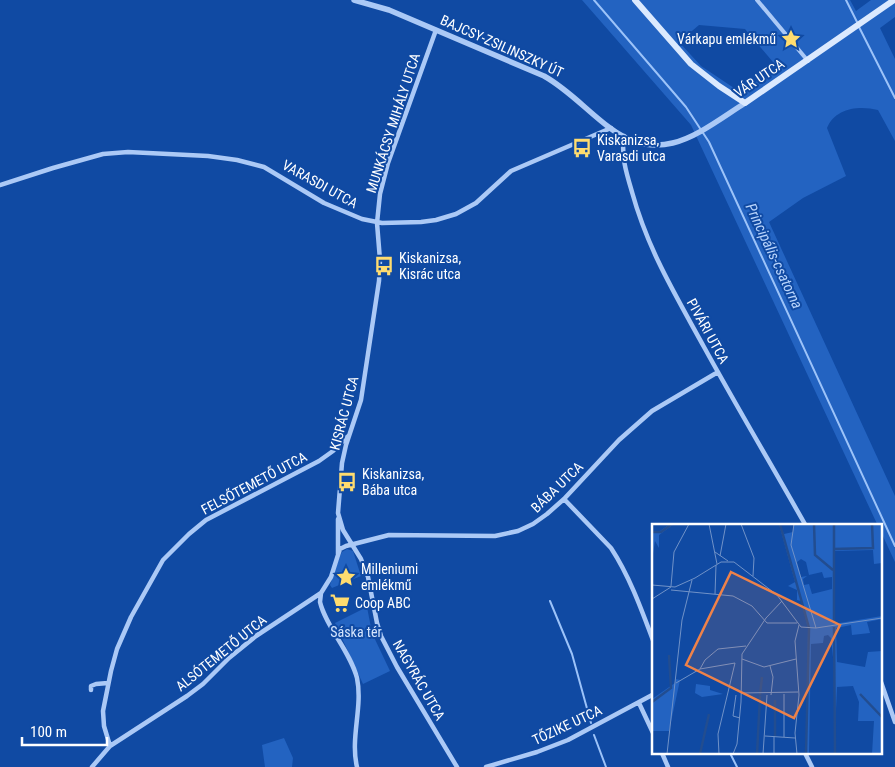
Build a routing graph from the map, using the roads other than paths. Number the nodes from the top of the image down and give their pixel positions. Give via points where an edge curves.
1 (354, 0) edge
2 (635, 0) edge
3 (757, 0) edge
4 (894, 0) edge
5 (436, 30) junction
6 (808, 61) junction
7 (745, 103) junction
8 (712, 125) joint
9 (611, 128) junction
10 (624, 136) junction
11 (0, 185) edge
12 (377, 223) junction
13 (718, 372) junction
14 (350, 434) junction
15 (564, 499) junction
16 (338, 513) junction
17 (805, 524) edge
18 (352, 544) junction
19 (338, 555) junction
20 (321, 593) junction
21 (652, 638) edge
22 (108, 683) junction
23 (882, 685) edge
24 (91, 690) dead end
25 (652, 695) edge
26 (639, 703) junction
27 (895, 722) edge
28 (652, 731) edge
29 (110, 746) junction
30 (662, 754) edge
31 (806, 754) edge
32 (92, 767) edge
33 (357, 767) edge
34 (457, 767) edge
35 (486, 767) edge
36 (668, 767) edge
37 (812, 767) edge

1 - 5 street, BAJCSY-ZSILINSZKY ÚT via 379,6
2 - 7 main road via 691,64
3 - 6 street
4 - 6 main road, VÁR UTCA
5 - 9 street, BAJCSY-ZSILINSZKY ÚT via 544,76 564,88
5 - 12 street, MUNKÁCSY MIHÁLY UTCA via 388,163
6 - 7 main road, VÁR UTCA
7 - 8 street, VÁR UTCA
8 - 10 street, BAJCSY-ZSILINSZKY ÚT via 676,143 658,145
9 - 10 street, BAJCSY-ZSILINSZKY ÚT
9 - 12 street, VARASDI UTCA via 511,171 476,203 456,214 421,222
10 - 13 street, PIVÁRI UTCA via 623,163 643,230
11 - 12 street, VARASDI UTCA via 103,154 208,156 264,167 334,208
12 - 14 street, KISRÁC UTCA via 378,290 361,400
13 - 15 street, BÁBA UTCA via 652,411 619,440
13 - 17 street, PIVÁRI UTCA
14 - 16 street, KISRÁC UTCA via 342,463
14 - 22 street, FELSŐTEMETŐ UTCA via 319,462 206,520 176,546 163,560 131,617
15 - 18 street, BÁBA UTCA via 548,514 518,531 484,536 389,535
15 - 21 street via 611,548 628,578
16 - 18 street, KISRÁC UTCA
16 - 19 street
18 - 19 street via 343,547
18 - 34 street, NAGYRÁC UTCA via 368,577 375,618 382,636
19 - 20 street
20 - 29 street, ALSÓTEMETŐ UTCA via 256,636 187,696
20 - 33 street via 322,606 356,676 359,696 355,744
22 - 24 street via 94,684
22 - 29 street, FELSŐTEMETŐ UTCA via 103,719
23 - 27 street
25 - 26 street, TŐZIKE UTCA
26 - 28 street
26 - 35 street, TŐZIKE UTCA via 555,745
29 - 32 street, ALSÓTEMETŐ UTCA
30 - 36 street
31 - 37 street

